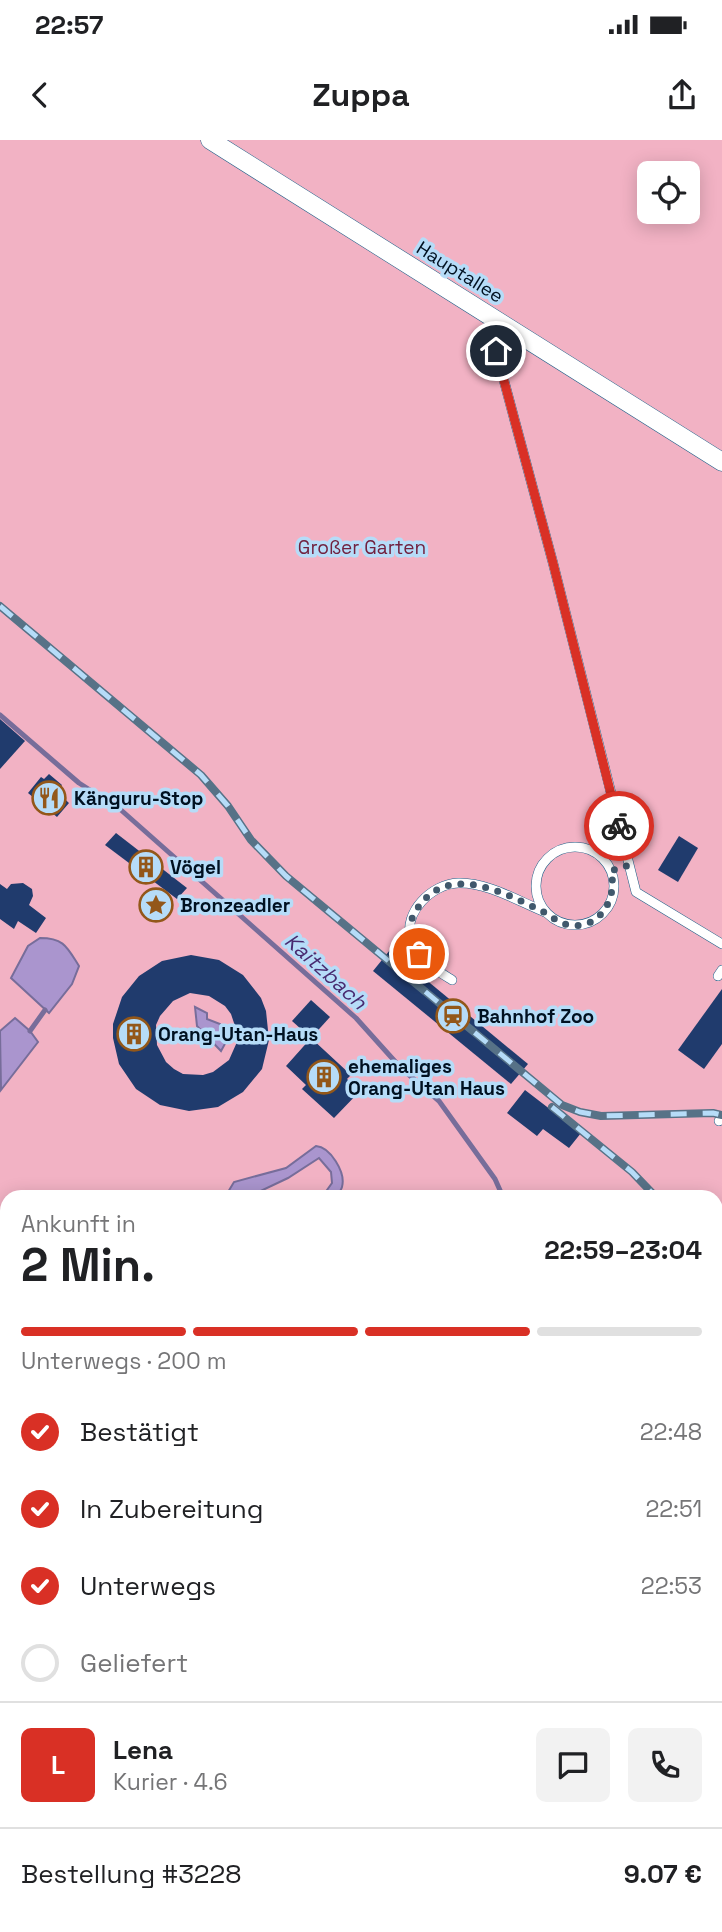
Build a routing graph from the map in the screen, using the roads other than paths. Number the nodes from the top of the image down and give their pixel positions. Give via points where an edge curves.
1 (210, 140) edge
2 (511, 328) junction
3 (722, 462) edge
4 (629, 865) junction
5 (611, 871) junction
6 (545, 912) junction
7 (722, 944) edge
8 (452, 980) dead end

1 - 2 street, Hauptallee
2 - 3 street, Hauptallee
2 - 4 lane via 496,351
4 - 5 lane
4 - 7 lane via 636,892
5 - 6 lane via 611,901 596,919 569,925
5 - 6 lane via 596,853 584,849 573,847 550,856 537,876 538,901
6 - 8 lane via 478,884 440,887 413,915 411,940 429,966

